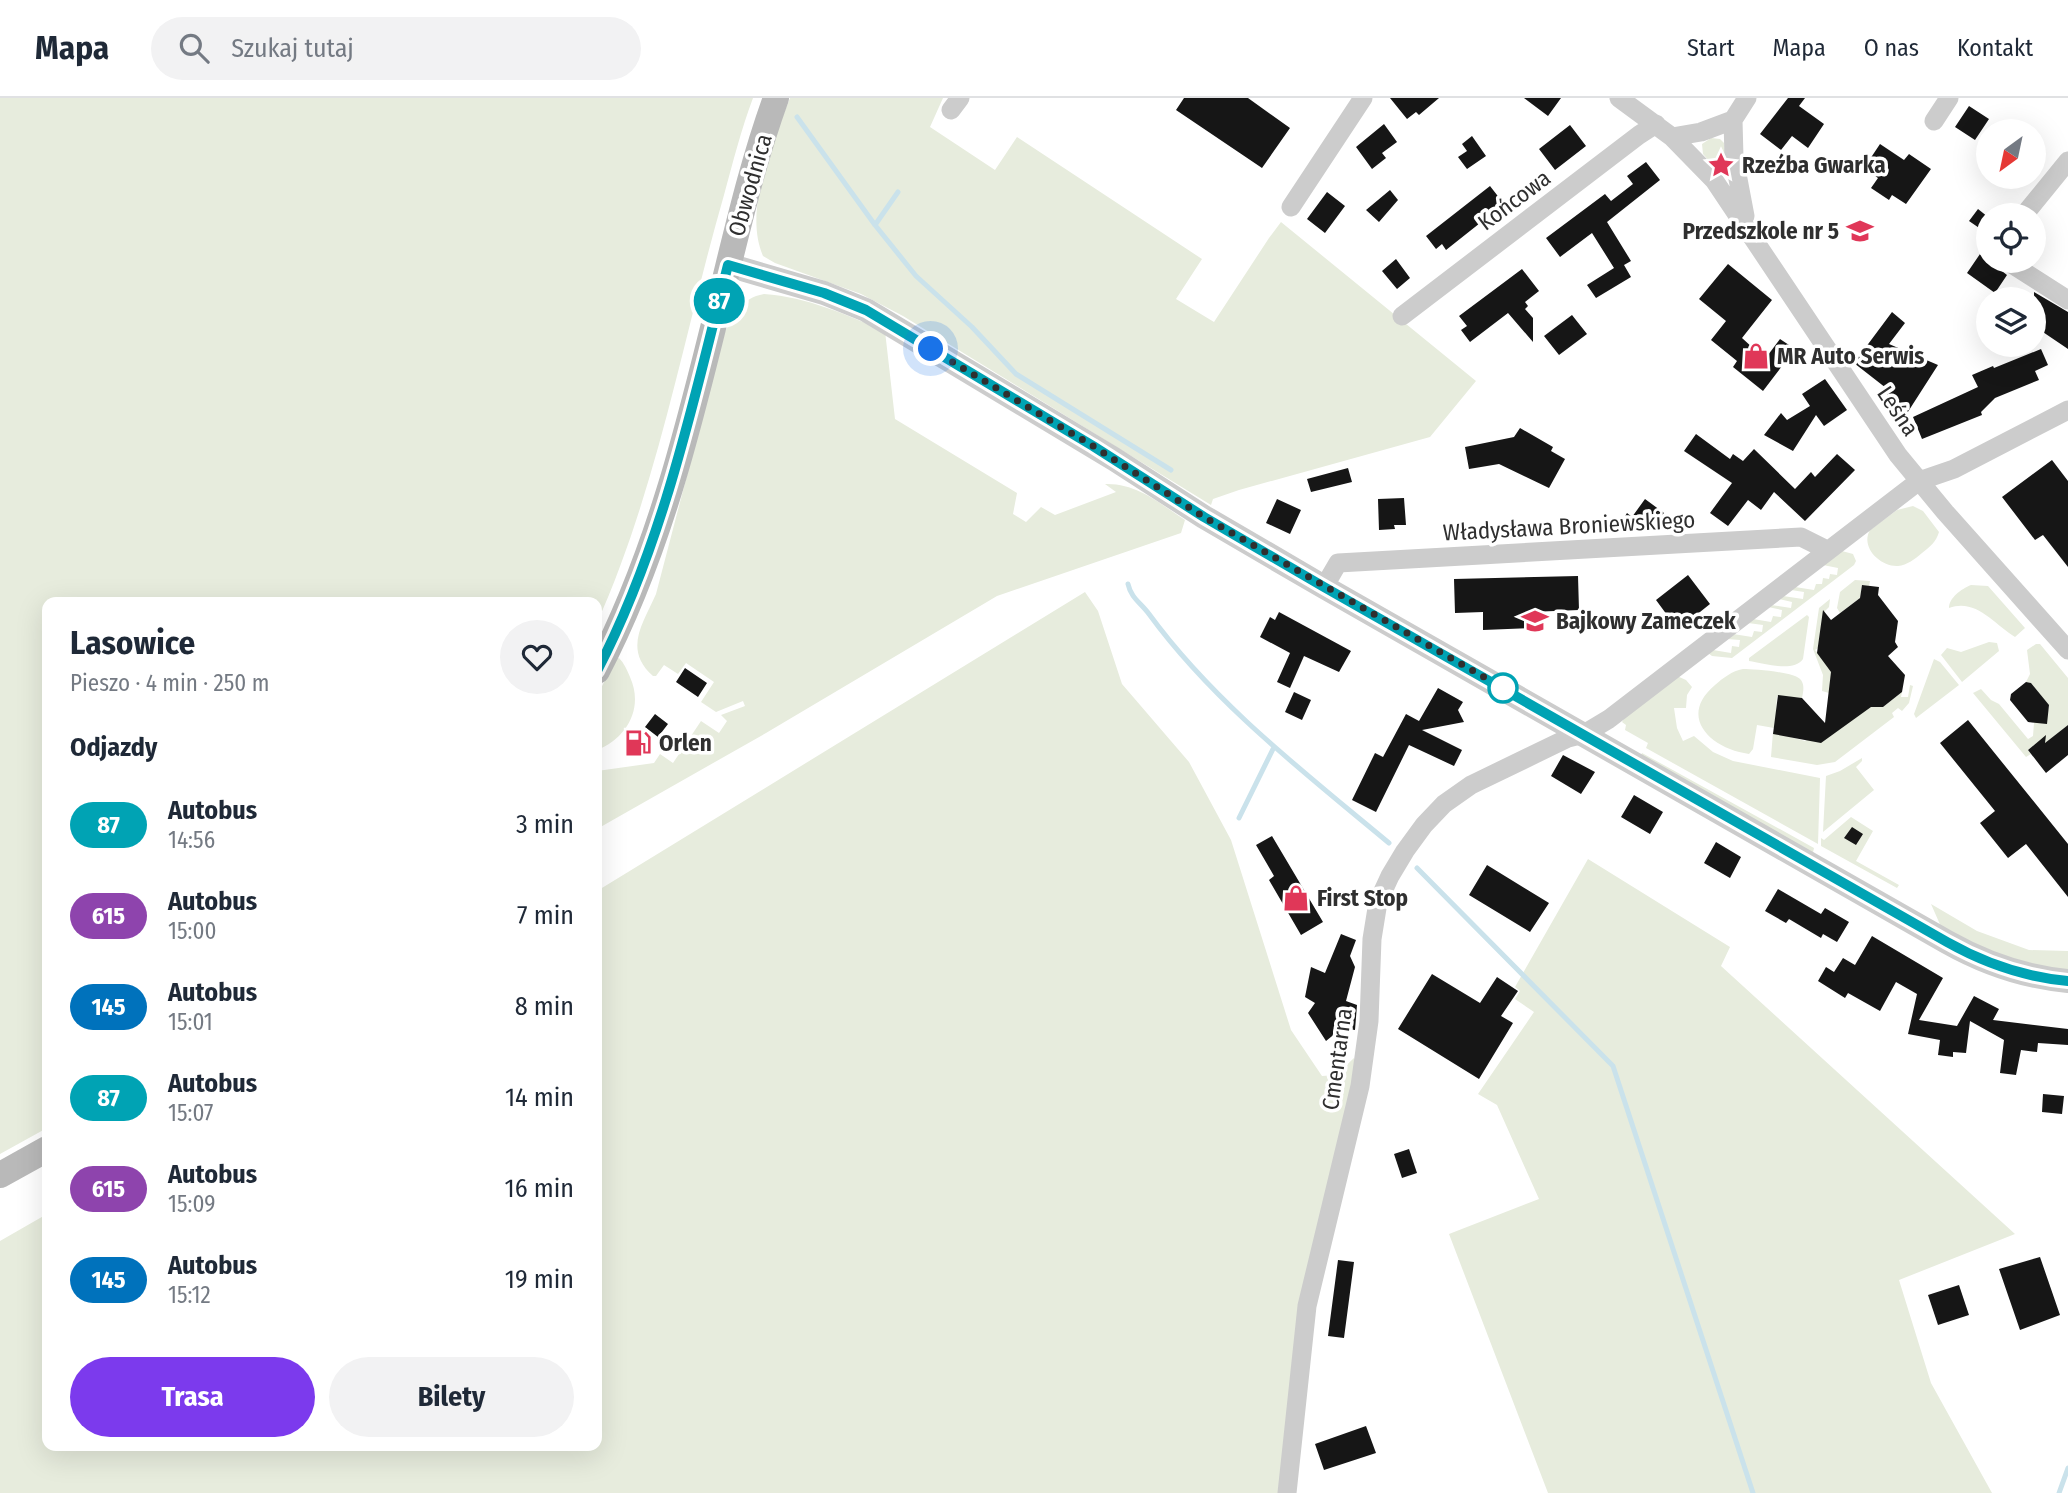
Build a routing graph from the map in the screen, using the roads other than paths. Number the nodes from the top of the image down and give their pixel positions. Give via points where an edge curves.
1 (776, 98) edge
2 (1363, 98) edge
3 (1619, 98) edge
4 (1747, 98) edge
5 (1949, 98) edge
6 (1733, 120) junction
7 (1934, 121) dead end
8 (1656, 124) junction
9 (1672, 137) junction
10 (2068, 161) edge
11 (2034, 203) edge
12 (1292, 208) dead end
13 (1748, 227) junction
14 (728, 265) junction
15 (2026, 273) edge
16 (2068, 300) edge
17 (1402, 316) dead end
18 (2068, 410) edge
19 (1919, 481) junction
20 (1828, 550) junction
21 (1324, 587) junction
22 (2068, 650) edge
23 (602, 660) edge
24 (1584, 734) junction
25 (2068, 981) edge
26 (42, 1152) edge
27 (0, 1175) edge
28 (1287, 1493) edge

1 - 14 main road, Obwodnica
2 - 12 street
3 - 8 street, Leśna
4 - 6 street
5 - 7 street
6 - 9 street
6 - 13 street via 1737,183
8 - 9 street, Leśna
8 - 17 street, Końcowa
9 - 13 street, Leśna via 1714,180
10 - 11 street
13 - 19 street, Leśna
14 - 21 street via 866,310
14 - 23 main road, Obwodnica via 657,530
15 - 16 street
18 - 19 street via 1954,469
19 - 20 street
19 - 22 street, Leśna
20 - 21 street, Władysława Broniewskiego via 1801,537 1338,563
20 - 24 street
21 - 24 street
24 - 25 street via 1976,958 2006,970
24 - 28 street, Cmentarna via 1471,785 1444,804 1405,851 1378,902 1360,1086 1307,1306
26 - 27 main road

